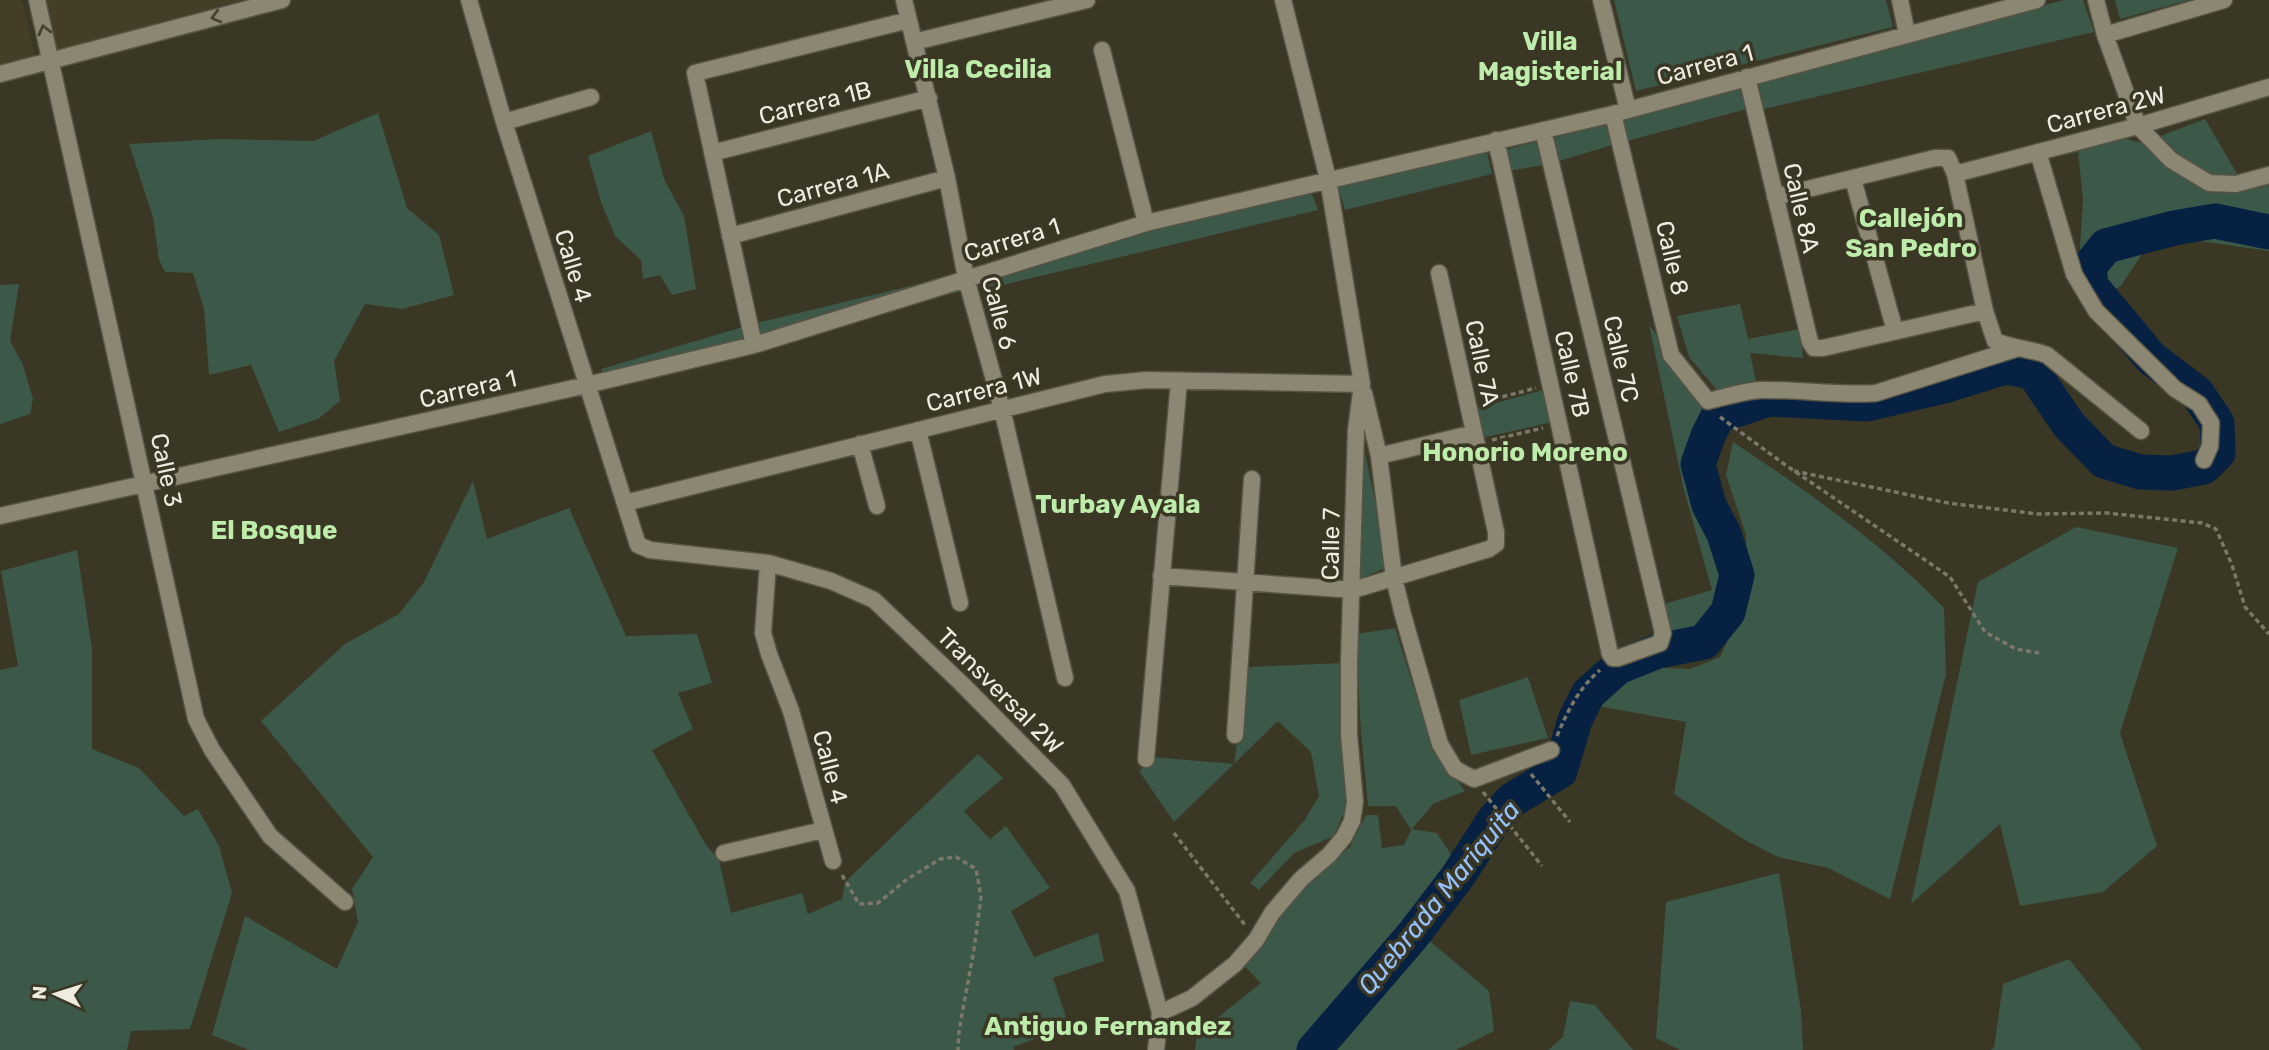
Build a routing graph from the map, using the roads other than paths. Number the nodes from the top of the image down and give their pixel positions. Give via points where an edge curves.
1 (37, 0) edge
2 (282, 0) edge
3 (469, 0) edge
4 (904, 0) edge
5 (1087, 0) edge
6 (1283, 0) edge
7 (1601, 0) edge
8 (1899, 0) edge
9 (2037, 0) edge
10 (2224, 0) edge
11 (2097, 1) edge
12 (2201, 3) edge
13 (909, 20) junction
14 (2104, 32) junction
15 (1908, 34) junction
16 (914, 42) junction
17 (1101, 50) dead end
18 (52, 61) junction
19 (0, 74) edge
20 (1747, 77) junction
21 (2269, 87) edge
22 (591, 97) dead end
23 (929, 98) junction
24 (1620, 112) junction
25 (504, 122) junction
26 (2138, 126) junction
27 (1543, 130) junction
28 (1496, 140) junction
29 (2038, 152) junction
30 (712, 153) junction
31 (1955, 174) junction
32 (2269, 175) edge
33 (947, 178) junction
34 (1328, 179) junction
35 (1853, 179) junction
36 (1775, 197) junction
37 (1146, 223) junction
38 (730, 236) junction
39 (1439, 273) dead end
40 (966, 278) junction
41 (1985, 311) junction
42 (1895, 331) junction
43 (754, 345) junction
44 (2015, 349) junction
45 (1179, 381) junction
46 (1362, 384) junction
47 (587, 385) junction
48 (1002, 409) junction
49 (918, 430) junction
50 (2141, 431) dead end
51 (1475, 438) junction
52 (860, 444) junction
53 (1379, 456) junction
54 (2204, 460) dead end
55 (1252, 479) dead end
56 (145, 484) junction
57 (625, 503) junction
58 (877, 506) dead end
59 (0, 516) edge
60 (638, 545) joint
61 (768, 563) junction
62 (1161, 576) junction
63 (1394, 578) junction
64 (1247, 583) junction
65 (1353, 590) junction
66 (960, 603) dead end
67 (1613, 659) joint
68 (1065, 678) dead end
69 (1235, 735) dead end
70 (1551, 750) road end
71 (1146, 759) dead end
72 (823, 830) junction
73 (724, 853) dead end
74 (834, 861) road end
75 (345, 901) dead end
76 (1160, 1013) junction
77 (1157, 1050) edge

18 -> 1 street, Calle 3
2 -> 18 street
3 - 25 street, Calle 4
4 - 13 street, Calle 6
5 - 16 street
6 - 34 street, Calle 7
7 - 24 street, Calle 8
8 - 15 street
9 - 15 street, Carrera 1
10 - 12 street
11 - 14 street
12 - 14 street
13 - 16 street, Calle 6
13 - 30 street via 695,73
14 - 26 street
15 - 20 street, Carrera 1
16 - 23 street, Calle 6
17 - 37 street
18 - 19 street
18 - 56 street, Calle 3
20 - 24 street, Carrera 1
20 - 36 street, Calle 8A
21 - 26 street, Carrera 2W
22 - 25 street
23 - 30 street, Carrera 1B
23 - 33 street, Calle 6
24 - 27 street, Carrera 1
24 - 44 street, Calle 8 via 1671,355 1708,401 1763,390 1876,393
25 - 47 street, Calle 4
26 - 29 street, Carrera 2W
26 - 32 street via 2171,160 2209,183 2236,184
27 - 28 street, Carrera 1
27 - 67 street, Calle 7C via 1663,633 1660,643
28 - 34 street, Carrera 1
28 - 67 street, Calle 7B
29 - 31 street, Carrera 2W
29 - 54 street via 2074,274 2095,311 2175,389 2199,404 2211,423
30 - 38 street
31 - 35 street via 1948,158 1935,158
31 - 41 street
33 - 38 street, Carrera 1A
33 - 40 street, Calle 6
34 - 37 street, Carrera 1
34 - 46 street, Calle 7
35 - 36 street
35 - 42 street
36 - 42 street, Calle 8A via 1814,348
37 - 40 street, Carrera 1
38 - 43 street
39 - 51 street, Calle 7A
40 - 43 street, Carrera 1
40 - 48 street, Calle 6
41 - 42 street
41 - 44 street via 1995,341
43 - 47 street, Carrera 1
44 - 50 street via 2047,355
45 - 46 street, Carrera 1W
45 - 48 street, Carrera 1W via 1105,384
45 - 62 street
46 - 53 street
46 - 65 street, Calle 7 via 1356,430
47 - 56 street, Carrera 1
47 - 57 street, Calle 4
48 - 49 street, Carrera 1W
48 - 68 street, Calle 6
49 - 52 street, Carrera 1W
49 - 66 street
51 - 53 street
51 - 63 street, Calle 7A via 1496,544
52 - 57 street, Carrera 1W
52 - 58 street
53 - 63 street
55 - 64 street
56 - 59 street, Carrera 1
56 - 75 street, Calle 3 via 196,719 270,836
57 - 60 street, Calle 4
60 - 61 street, Transversal 2W
61 - 72 street, Calle 4 via 763,633 791,711
61 - 76 street, Transversal 2W via 831,580 874,600 1062,785 1127,891
62 - 64 street
62 - 71 street
63 - 65 street
63 - 70 street via 1440,744 1455,769 1474,779
64 - 65 street
64 - 69 street
65 - 76 street, Calle 7 via 1352,821 1344,837 1301,879 1235,964 1192,998
72 - 73 street
72 - 74 street, Calle 4
76 - 77 street, Transversal 2W

